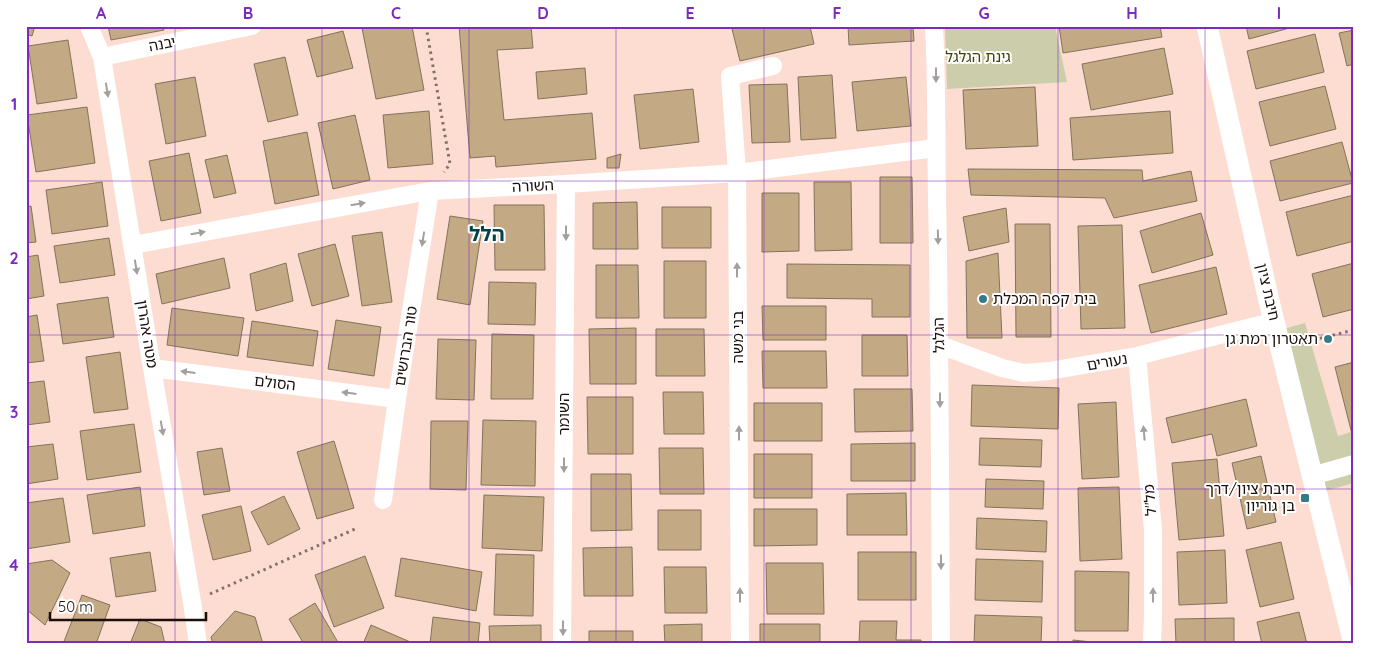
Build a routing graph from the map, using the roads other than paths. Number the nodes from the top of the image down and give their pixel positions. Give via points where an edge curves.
1 (89, 26) edge
2 (252, 26) edge
3 (934, 26) edge
4 (1207, 26) edge
5 (102, 57) junction
6 (773, 66) dead end
7 (936, 148) junction
8 (737, 173) junction
9 (566, 184) junction
10 (430, 191) junction
11 (133, 245) junction
12 (1275, 321) junction
13 (940, 345) junction
14 (1137, 356) junction
15 (152, 368) junction
16 (397, 399) junction
17 (1354, 464) edge
18 (1312, 476) junction
19 (383, 500) dead end
20 (198, 644) edge
21 (562, 644) edge
22 (740, 644) edge
23 (941, 644) edge
24 (1152, 644) edge
25 (1354, 644) edge

1 - 5 street, מטה אהרון
2 - 5 street, יבנה
3 -> 7 street, הגלגל
4 - 12 street, חיבת ציון
5 -> 11 street, מטה אהרון
6 - 8 street, בני משה via 730,76
7 - 8 street, השורה
7 -> 13 street, הגלגל
8 - 9 street, השורה
22 -> 8 street, בני משה
9 - 10 street, השורה
9 -> 21 street, השומר
11 -> 10 street, השורה
10 -> 16 street, טור הברושים
11 -> 15 street, מטה אהרון
12 - 14 street, נעורים
12 - 18 street, חיבת ציון
13 - 14 street, נעורים via 1024,373
13 -> 23 street, הגלגל
24 -> 14 street, מל"ל via 1153,530
16 -> 15 street, הסולם
15 -> 20 street, מטה אהרון
16 - 19 street, טור הברושים
17 - 18 street
18 - 25 street, חיבת ציון

